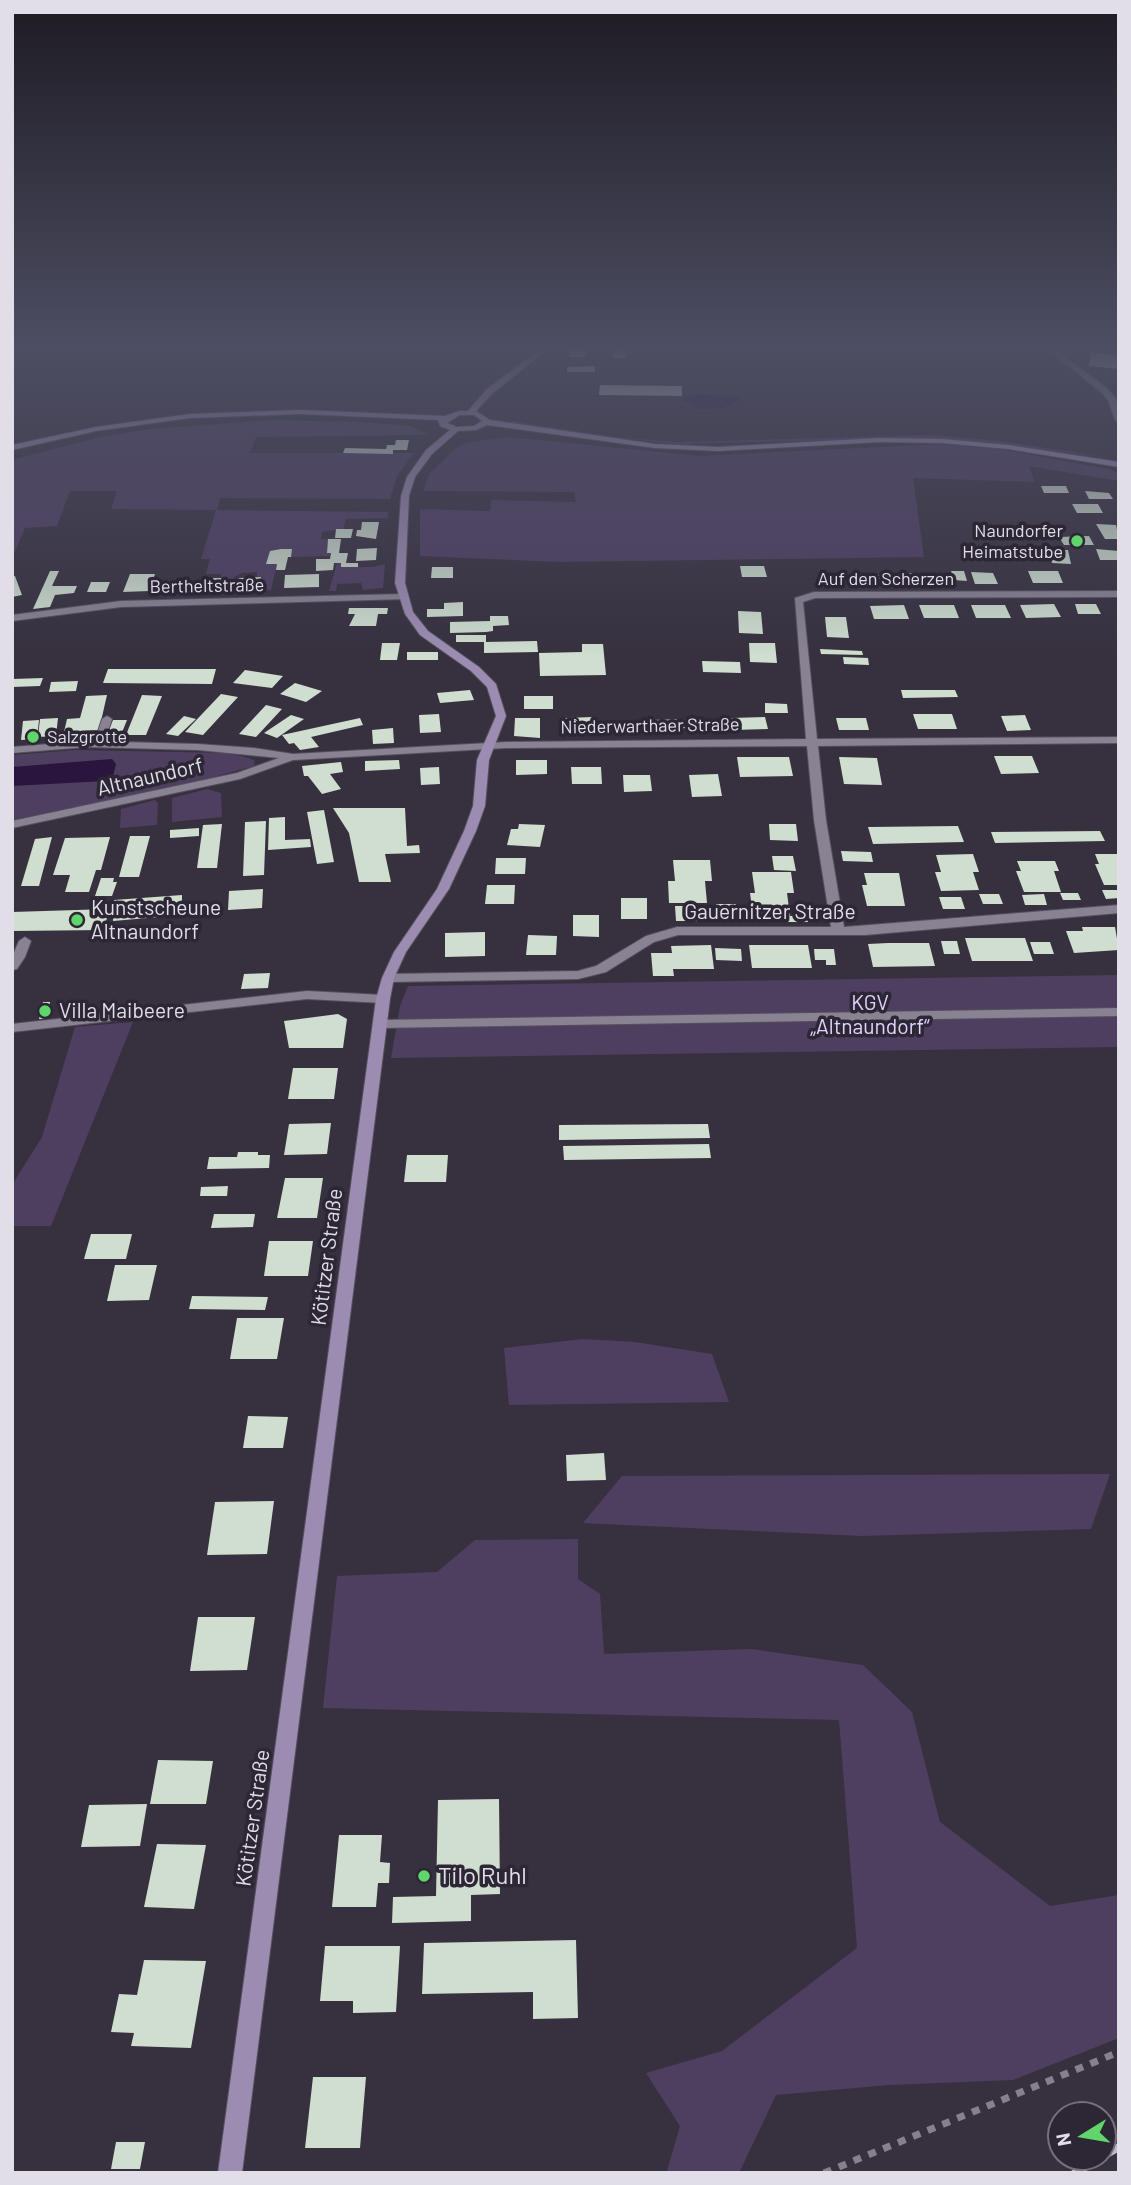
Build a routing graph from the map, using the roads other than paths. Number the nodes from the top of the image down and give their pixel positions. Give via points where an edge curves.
1 (429, 452) edge
2 (1038, 452) edge
3 (1119, 465) edge
4 (1119, 594) edge
5 (403, 597) junction
6 (12, 618) edge
7 (107, 719) dead end
8 (812, 742) junction
9 (1118, 742) edge
10 (99, 744) junction
11 (489, 746) junction
12 (12, 750) edge
13 (293, 757) junction
14 (12, 825) edge
15 (1119, 909) edge
16 (838, 932) junction
17 (25, 941) dead end
18 (12, 966) edge
19 (388, 978) junction
20 (383, 999) junction
21 (1119, 1012) edge
22 (380, 1024) junction
23 (12, 1028) edge
24 (230, 2173) edge

1 - 5 street, Kötitzer Straße via 407,486
2 - 3 street
4 - 8 street, Auf den Scherzen via 802,597 798,600
5 - 6 street, Bertheltstraße via 121,604
5 - 11 street, Kötitzer Straße via 424,633 492,686 501,716
7 - 10 street
8 - 9 street, Niederwarthaer Straße
8 - 11 street, Niederwarthaer Straße
8 - 16 street
10 - 12 street, Altnaundorf
10 - 13 street, Altnaundorf via 198,747
11 - 13 street, Altnaundorf
11 - 19 street, Kötitzer Straße via 478,806 459,858
13 - 14 street, Altnaundorf via 240,776
15 - 16 street, Gauernitzer Straße
16 - 19 street, Gauernitzer Straße via 677,931 650,939 601,969 578,975
17 - 18 street
19 - 20 street, Kötitzer Straße
20 - 22 street, Kötitzer Straße
20 - 23 street via 307,995
21 - 22 street
22 - 24 street, Kötitzer Straße

